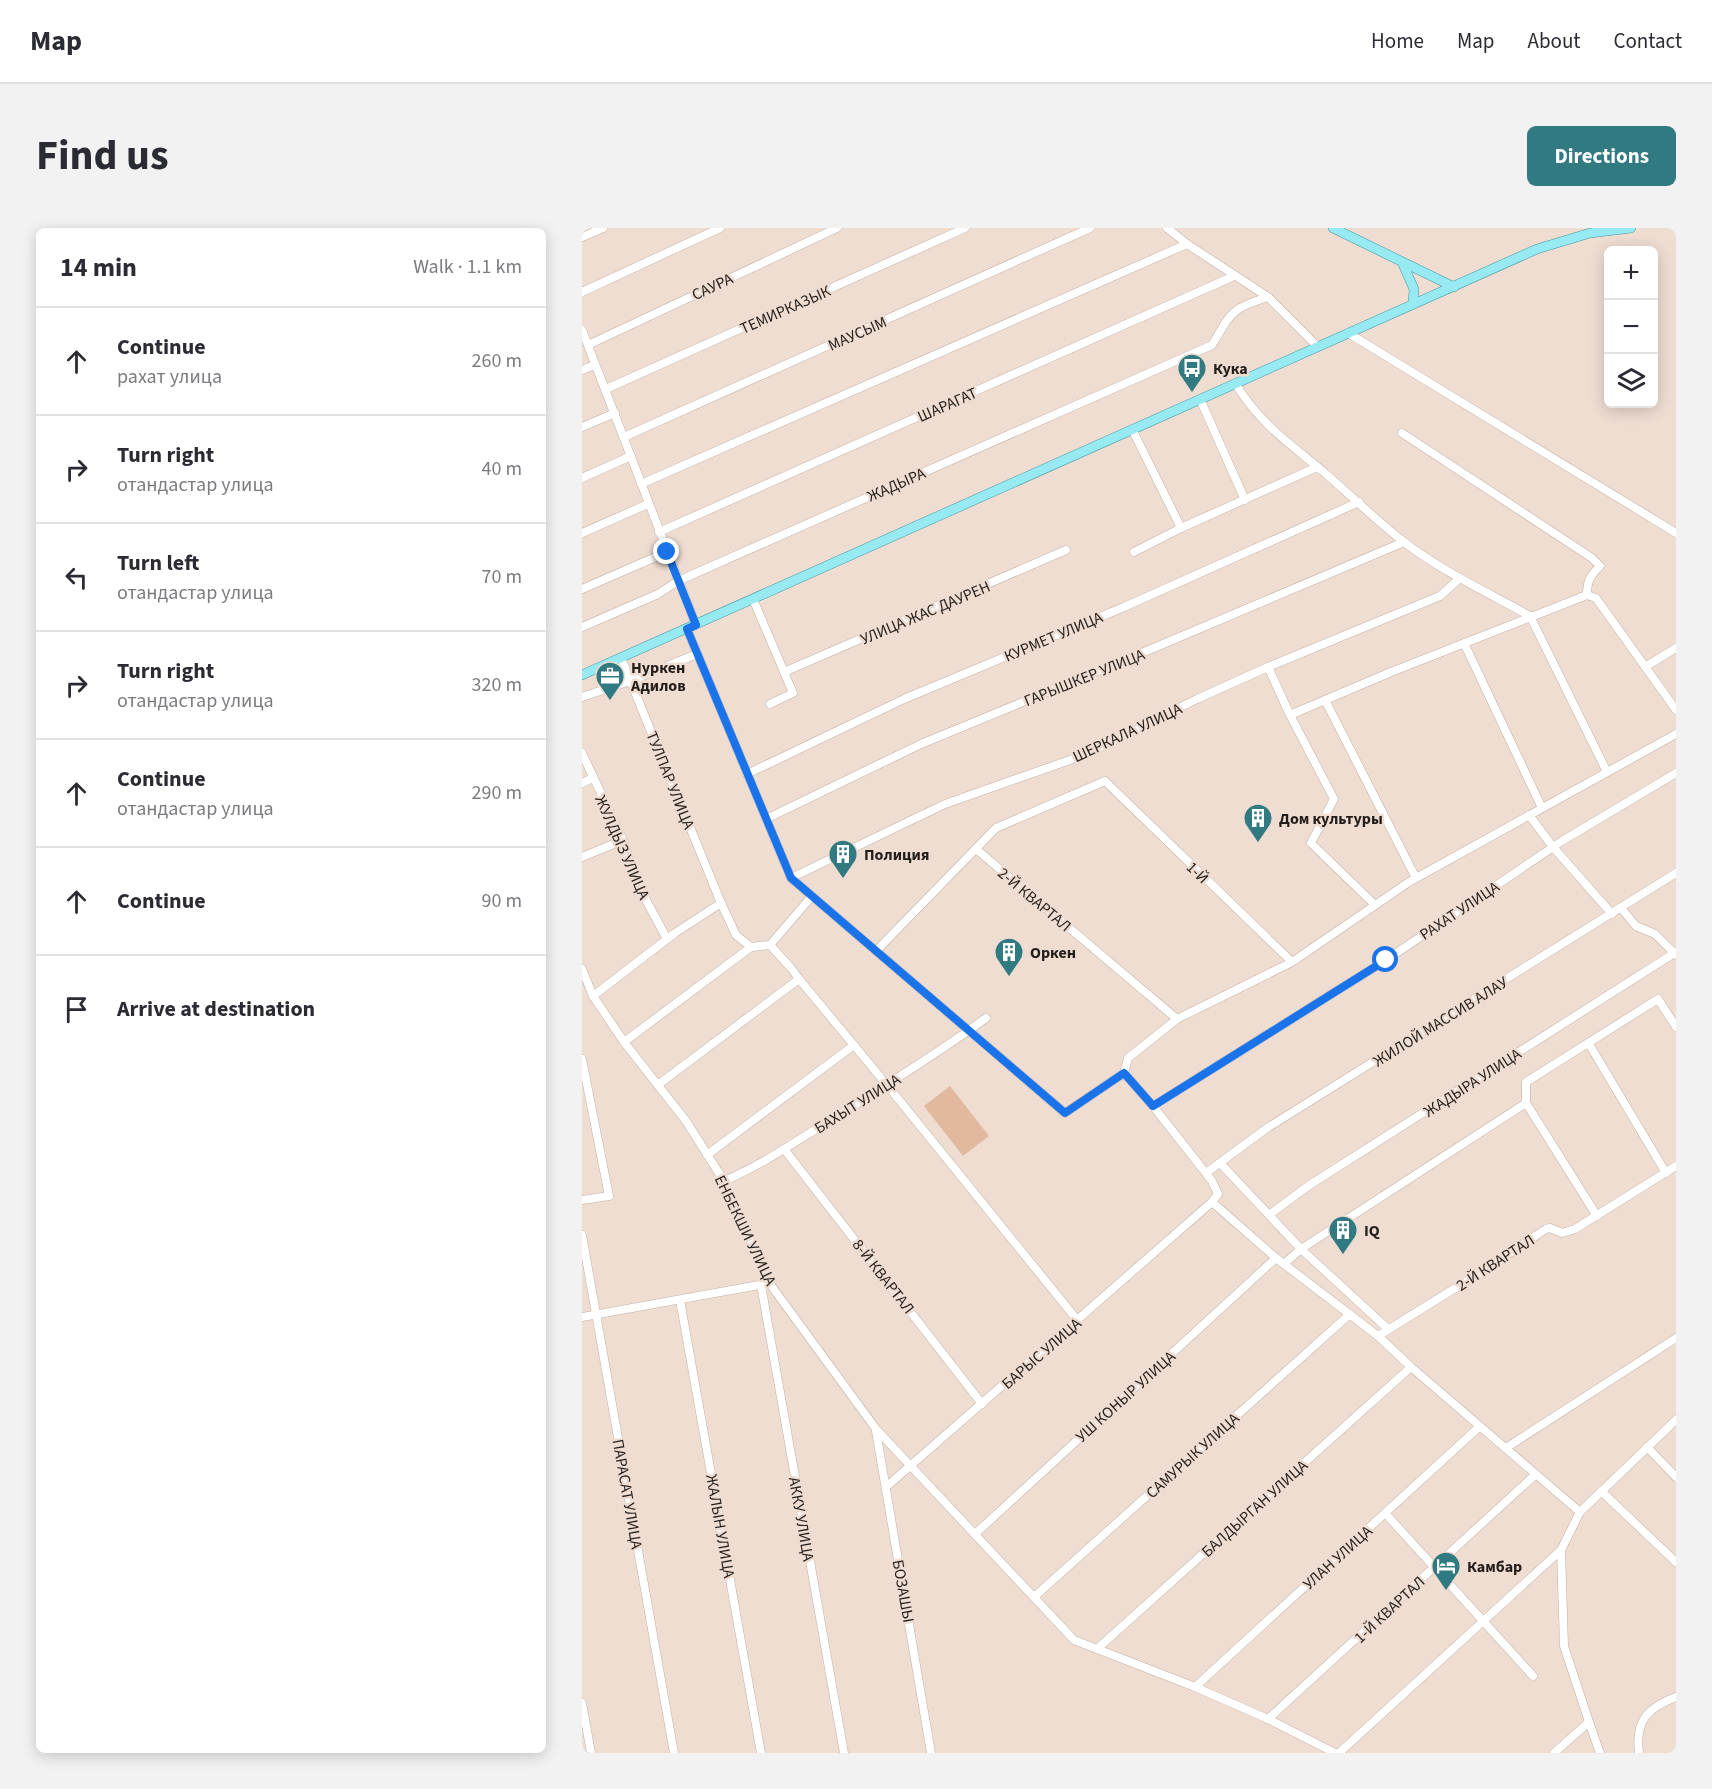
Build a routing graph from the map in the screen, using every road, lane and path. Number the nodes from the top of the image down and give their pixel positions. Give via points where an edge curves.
1 (603, 228) edge
2 (720, 228) edge
3 (837, 228) edge
4 (964, 228) edge
5 (1090, 228) edge
6 (1167, 228) edge
7 (1334, 228) edge
8 (1630, 228) edge
9 (582, 237) edge
10 (1187, 244) junction
11 (1402, 262) junction
12 (1234, 276) junction
13 (1454, 287) junction
14 (582, 292) edge
15 (1268, 297) junction
16 (1413, 304) junction
17 (582, 330) edge
18 (1348, 333) junction
19 (588, 345) junction
20 (1317, 346) junction
21 (595, 364) junction
22 (582, 370) edge
23 (1235, 383) junction
24 (606, 389) junction
25 (1200, 399) junction
26 (615, 413) junction
27 (582, 427) edge
28 (1132, 429) junction
29 (1402, 433) dead end
30 (624, 437) junction
31 (630, 456) junction
32 (1317, 467) junction
33 (582, 478) edge
34 (641, 484) junction
35 (1245, 500) junction
36 (1359, 502) junction
37 (648, 504) junction
38 (1181, 528) junction
39 (659, 532) junction
40 (582, 533) edge
41 (1676, 533) edge
42 (1404, 542) junction
43 (1065, 550) dead end
44 (667, 552) junction
45 (1134, 552) dead end
46 (1460, 579) junction
47 (678, 580) junction
48 (582, 589) edge
49 (1587, 595) junction
50 (753, 599) junction
51 (1530, 616) junction
52 (582, 627) edge
53 (691, 627) junction
54 (1464, 643) junction
55 (1676, 648) edge
56 (697, 654) junction
57 (621, 658) junction
58 (1269, 667) junction
59 (1646, 667) junction
60 (784, 672) junction
61 (582, 675) edge
62 (630, 681) junction
63 (582, 697) edge
64 (1325, 700) junction
65 (770, 704) dead end
66 (1676, 710) edge
67 (1290, 715) junction
68 (1676, 734) edge
69 (582, 753) edge
70 (1607, 772) junction
71 (1676, 773) edge
72 (747, 774) junction
73 (593, 778) junction
74 (582, 783) edge
75 (1542, 808) junction
76 (1529, 815) junction
77 (766, 819) junction
78 (623, 840) junction
79 (1553, 847) junction
80 (976, 849) junction
81 (582, 857) edge
82 (1676, 873) edge
83 (791, 878) junction
84 (1416, 878) junction
85 (812, 896) junction
86 (721, 903) junction
87 (1375, 905) junction
88 (1621, 908) junction
89 (1612, 914) junction
90 (667, 939) junction
91 (770, 945) junction
92 (751, 946) junction
93 (876, 951) junction
94 (1675, 953) edge
95 (1292, 962) junction
96 (582, 969) edge
97 (799, 979) junction
98 (593, 996) junction
99 (1676, 1010) edge
100 (1668, 1015) junction
101 (986, 1018) dead end
102 (1177, 1019) junction
103 (1676, 1027) edge
104 (969, 1030) junction
105 (624, 1042) junction
106 (1589, 1044) junction
107 (854, 1045) junction
108 (582, 1059) edge
109 (1124, 1073) junction
110 (659, 1084) junction
111 (887, 1084) junction
112 (1526, 1103) junction
113 (1153, 1106) junction
114 (784, 1149) junction
115 (707, 1155) junction
116 (1220, 1163) junction
117 (1675, 1169) edge
118 (1206, 1173) junction
119 (1665, 1173) junction
120 (724, 1181) junction
121 (582, 1200) edge
122 (1212, 1202) junction
123 (1269, 1215) junction
124 (1597, 1216) junction
125 (582, 1235) edge
126 (1301, 1249) junction
127 (1276, 1258) junction
128 (1285, 1263) junction
129 (765, 1284) junction
130 (680, 1300) junction
131 (1350, 1314) junction
132 (596, 1315) junction
133 (582, 1317) edge
134 (1078, 1321) junction
135 (1388, 1329) junction
136 (1378, 1336) junction
137 (1676, 1338) edge
138 (1411, 1367) junction
139 (982, 1404) junction
140 (1676, 1420) edge
141 (1479, 1427) junction
142 (876, 1429) junction
143 (1647, 1447) junction
144 (1506, 1448) junction
145 (910, 1466) junction
146 (1536, 1474) junction
147 (1676, 1477) edge
148 (886, 1487) junction
149 (1601, 1491) junction
150 (1580, 1512) junction
151 (1385, 1513) junction
152 (975, 1534) junction
153 (1561, 1550) junction
154 (1676, 1562) edge
155 (1434, 1566) junction
156 (1034, 1597) junction
157 (1483, 1620) junction
158 (1097, 1649) junction
159 (1533, 1676) dead end
160 (1195, 1687) junction
161 (1676, 1697) edge
162 (582, 1703) edge
163 (1268, 1719) junction
164 (1589, 1722) junction
165 (591, 1753) edge
166 (674, 1753) edge
167 (761, 1753) edge
168 (844, 1753) edge
169 (932, 1753) edge
170 (1337, 1753) edge
171 (1554, 1753) edge
172 (1600, 1753) edge
173 (1639, 1753) edge

1 - 9 street
2 - 14 street
3 - 19 street, САУРА
4 - 24 street, ТЕМИРКАЗЫК
5 - 30 street, МАУСЫМ
6 - 10 street
7 - 11 main road
8 - 13 main road via 1590,233 1537,249
10 - 12 street
10 - 34 street
11 - 13 main road
11 - 16 main road via 1414,289
12 - 15 street
12 - 39 street, ШАРАГАТ
13 - 16 main road
15 - 20 street
15 - 47 street, ЖАДЫРА via 1232,312 1212,345
16 - 18 main road
17 - 19 street
18 - 20 main road
18 - 41 street
19 - 21 street
20 - 23 main road
21 - 22 street
21 - 24 street
23 - 25 main road
23 - 32 street via 1269,428
24 - 26 street
25 - 28 main road
25 - 35 street
26 - 27 street
26 - 30 street
28 - 38 street
28 - 50 main road
29 - 49 street via 1592,558 1600,566 1590,576
30 - 31 street
31 - 33 street
31 - 34 street
32 - 35 street
32 - 36 street
34 - 37 street
35 - 38 street
36 - 42 street
36 - 72 street, КУРМЕТ УЛИЦА via 904,699
37 - 39 street
37 - 40 street
38 - 45 street
39 - 44 street
42 - 46 street
42 - 77 street, ГАРЫШКЕР УЛИЦА via 921,744
43 - 60 street, УЛИЦА ЖАС ДАУРЕН
44 - 47 street
44 - 48 street
46 - 51 street
46 - 58 street, ШЕРКАЛА УЛИЦА via 1440,596
47 - 52 street, ЖАДЫРА via 658,594
47 - 53 street
49 - 51 street
49 - 59 street via 1596,598
50 - 53 main road
50 - 60 street
51 - 54 street
51 - 70 street
53 - 56 street
53 - 57 main road
54 - 64 street
54 - 75 street
55 - 59 street
56 - 62 street
56 - 72 street
57 - 61 main road
57 - 62 street, ТУЛПАР УЛИЦА
58 - 67 street
58 - 83 street, ШЕРКАЛА УЛИЦА via 1087,754 945,804
59 - 66 street
60 - 65 street via 793,693
62 - 63 street
62 - 86 street, ТУЛПАР УЛИЦА
64 - 67 street
64 - 84 street
67 - 87 street via 1334,799 1311,843
68 - 70 street
69 - 73 street, ЖУЛДЫЗ УЛИЦА
70 - 75 street
71 - 79 street, РАХАТ УЛИЦА
72 - 77 street
73 - 74 street
73 - 78 street, ЖУЛДЫЗ УЛИЦА
75 - 76 street
76 - 79 street
76 - 84 street
77 - 83 street
78 - 81 street
78 - 90 street, ЖУЛДЫЗ УЛИЦА via 639,887
79 - 89 street
79 - 113 street, РАХАТ УЛИЦА via 1386,960
80 - 93 street
80 - 95 street, 1-Й via 996,828 1105,781
80 - 102 street, 2-Й КВАРТАЛ
82 - 88 street, ЖИЛОЙ МАССИВ АЛАУ
83 - 85 street
84 - 87 street
85 - 91 street
85 - 93 street
86 - 90 street
86 - 92 street, ТУЛПАР УЛИЦА via 736,935
87 - 95 street
88 - 89 street, ЖИЛОЙ МАССИВ АЛАУ
88 - 94 street via 1636,926 1655,934
89 - 116 street, ЖИЛОЙ МАССИВ АЛАУ via 1267,1128
90 - 98 street
91 - 92 street
91 - 97 street
92 - 105 street
93 - 104 street
94 - 123 street, ЖАДЫРА УЛИЦА via 1308,1186
95 - 102 street
96 - 98 street, ЕНБЕКШИ УЛИЦА
97 - 107 street
97 - 110 street
98 - 105 street, ЕНБЕКШИ УЛИЦА
99 - 100 street
100 - 103 street
100 - 106 street via 1658,999
101 - 104 street, БАХЫТ УЛИЦА
102 - 109 street via 1128,1058
104 - 109 street via 1065,1113
104 - 111 street, БАХЫТ УЛИЦА
105 - 110 street, ЕНБЕКШИ УЛИЦА
106 - 112 street via 1526,1082
106 - 119 street
107 - 111 street
107 - 115 street
108 - 121 street via 609,1196
109 - 113 street
110 - 115 street, ЕНБЕКШИ УЛИЦА
111 - 114 street, БАХЫТ УЛИЦА
111 - 134 street
112 - 124 street
112 - 126 street
113 - 118 street
114 - 120 street, БАХЫТ УЛИЦА
114 - 139 street, 8-Й КВАРТАЛ
115 - 120 street, ЕНБЕКШИ УЛИЦА
116 - 118 street, ЖИЛОЙ МАССИВ АЛАУ
116 - 123 street
117 - 119 street, 2-Й КВАРТАЛ
118 - 122 street via 1217,1188
119 - 124 street, 2-Й КВАРТАЛ
120 - 129 street, ЕНБЕКШИ УЛИЦА
122 - 127 street
122 - 134 street, БАРЫС УЛИЦА
123 - 126 street
124 - 135 street, 2-Й КВАРТАЛ via 1566,1233 1546,1229
125 - 132 street, ПАРАСАТ УЛИЦА
126 - 128 street
126 - 135 street
127 - 128 street
127 - 152 street, УШ КОНЫР УЛИЦА
128 - 131 street
129 - 130 street
129 - 142 street, ЕНБЕКШИ УЛИЦА
129 - 168 street, АККУ УЛИЦА
130 - 132 street
130 - 167 street, ЖАЛЫН УЛИЦА
131 - 136 street
131 - 156 street, САМУРЫК УЛИЦА
132 - 133 street
132 - 166 street, ПАРАСАТ УЛИЦА
134 - 139 street, БАРЫС УЛИЦА
135 - 136 street, 2-Й КВАРТАЛ
136 - 138 street
137 - 144 street
138 - 141 street
138 - 158 street, БАЛДЫРГАН УЛИЦА
139 - 145 street, БАРЫС УЛИЦА
140 - 143 street
141 - 144 street
141 - 151 street, УЛАН УЛИЦА
142 - 145 street, ЕНБЕКШИ УЛИЦА
142 - 148 street, БОЗАШЫ
143 - 147 street
143 - 149 street
144 - 146 street
145 - 148 street, БАРЫС УЛИЦА
145 - 152 street, ЕНБЕКШИ УЛИЦА
146 - 150 street
146 - 155 street, 1-Й КВАРТАЛ
148 - 169 street, БОЗАШЫ
149 - 150 street
149 - 154 street
150 - 153 street
151 - 155 street
151 - 160 street, УЛАН УЛИЦА
152 - 156 street, ЕНБЕКШИ УЛИЦА
153 - 157 street
153 - 164 street via 1564,1646
155 - 157 street
155 - 163 street, 1-Й КВАРТАЛ
156 - 158 street, ЕНБЕКШИ УЛИЦА via 1074,1640
157 - 159 street
157 - 170 street
158 - 160 street, ЕНБЕКШИ УЛИЦА
160 - 163 street, ЕНБЕКШИ УЛИЦА
161 - 173 street via 1653,1708 1643,1719 1637,1736
162 - 165 street
163 - 170 street, ЕНБЕКШИ УЛИЦА
164 - 171 street
164 - 172 street

